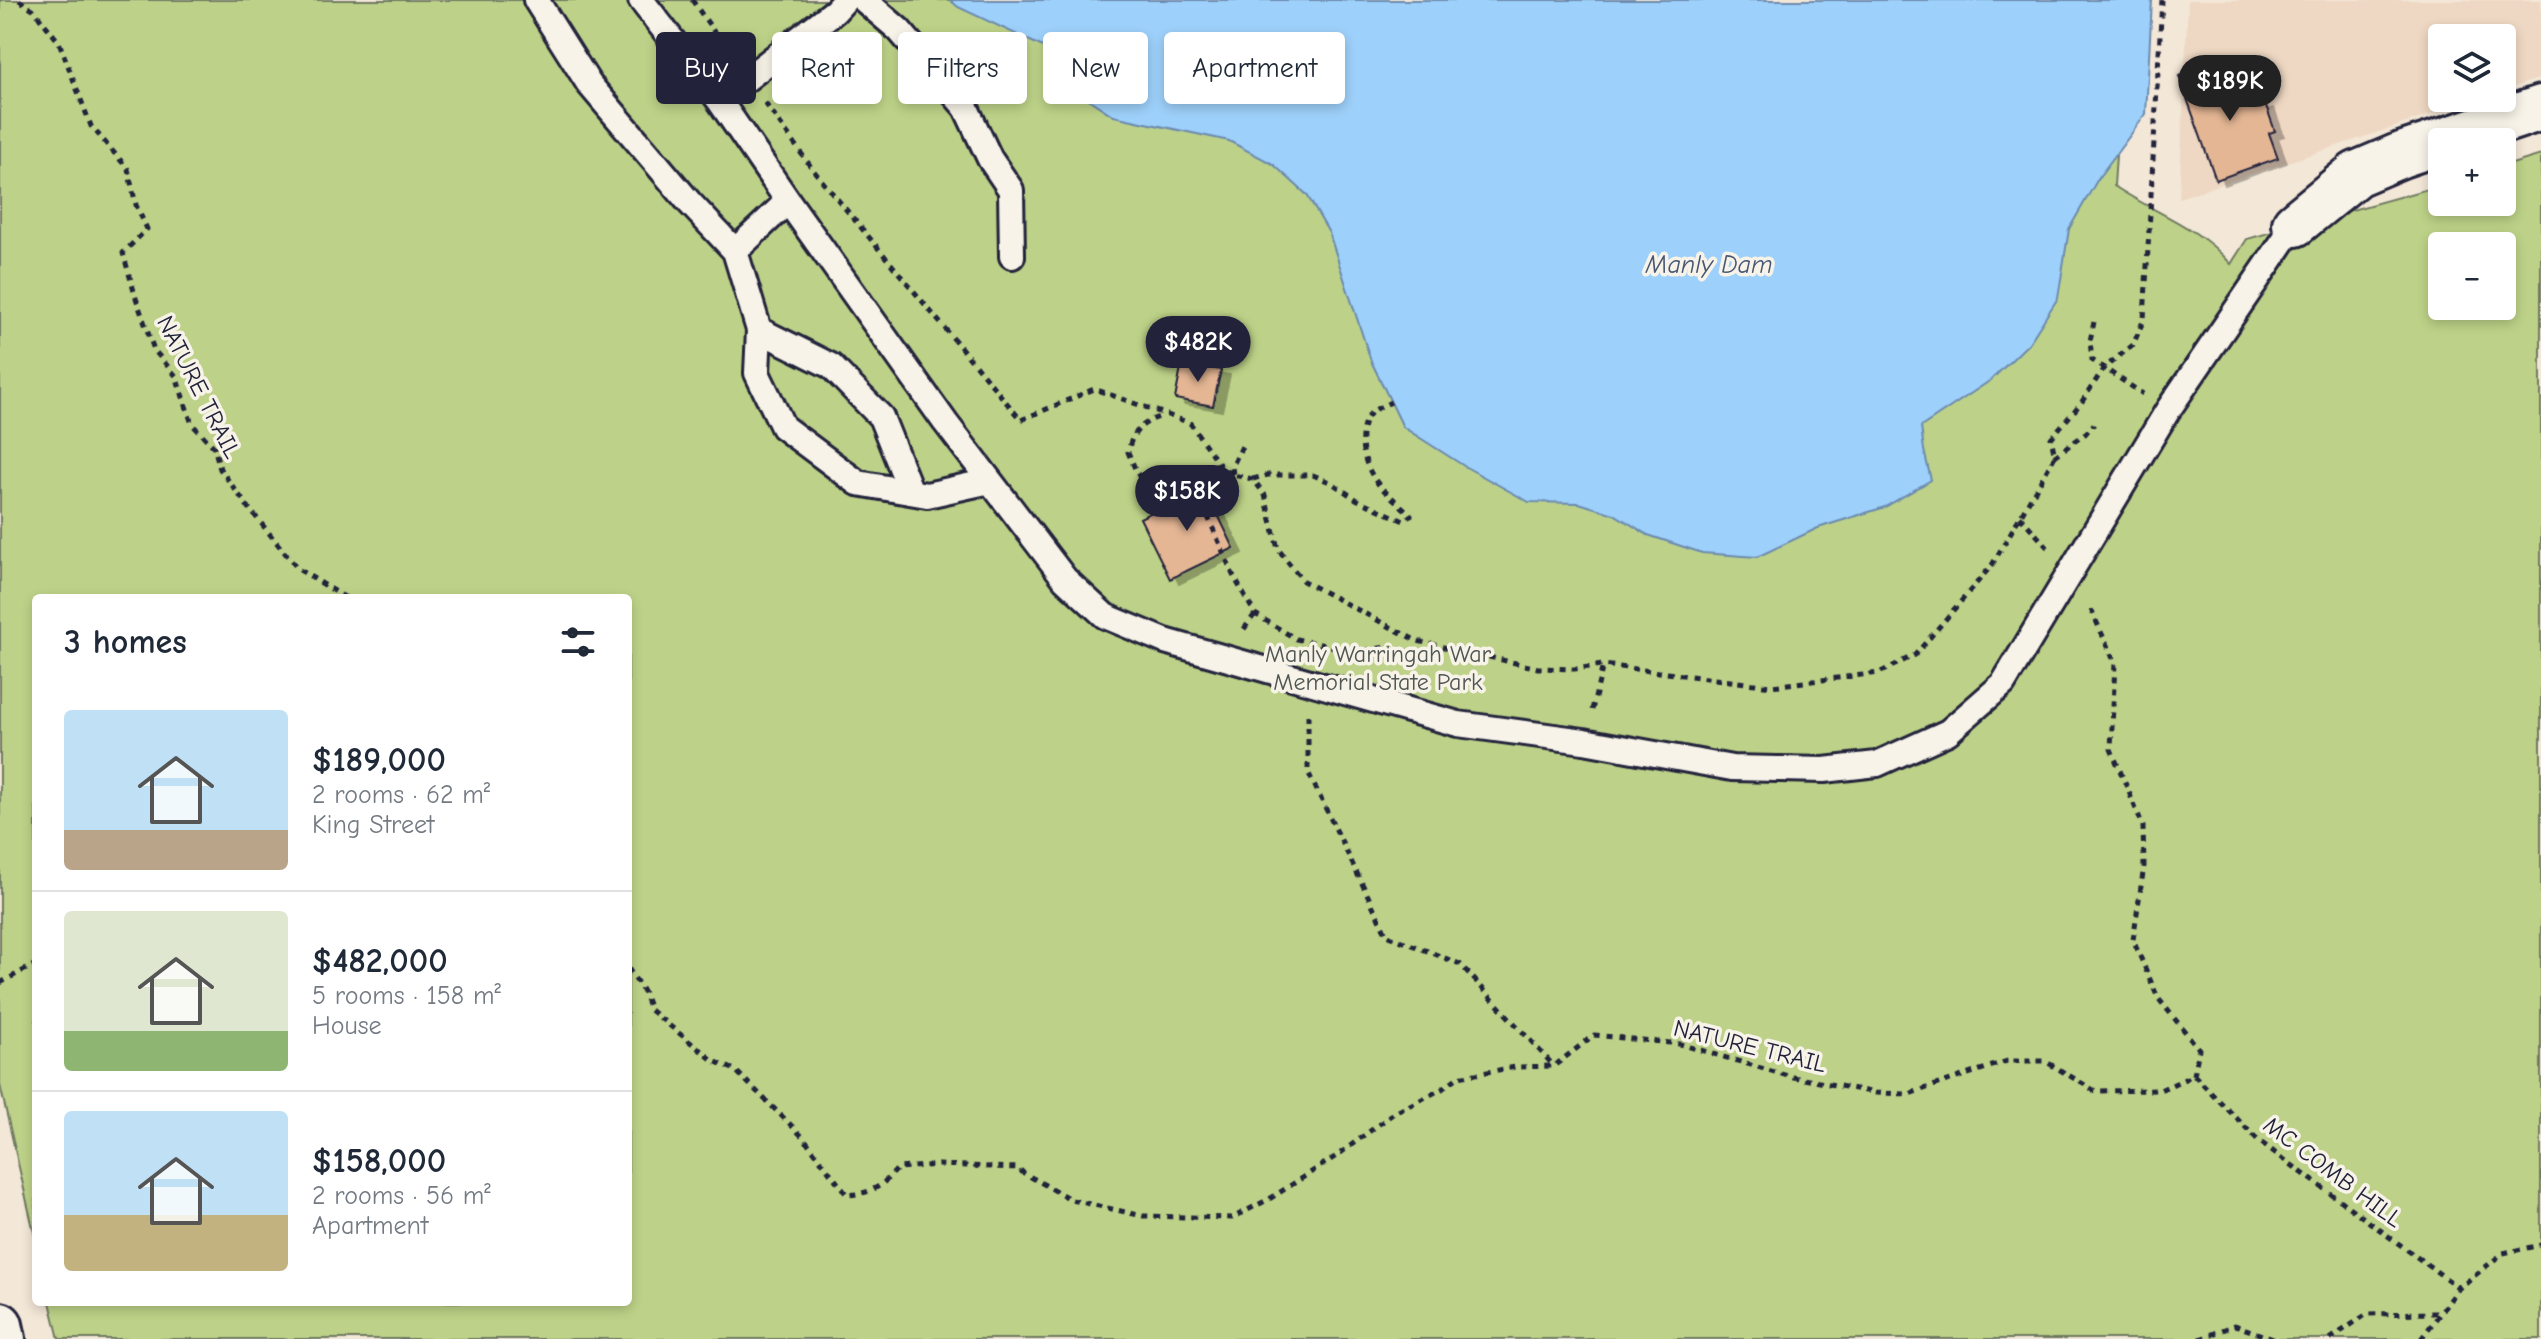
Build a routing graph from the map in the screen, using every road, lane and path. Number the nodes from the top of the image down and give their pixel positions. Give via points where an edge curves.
1 (19, 0) edge
2 (536, 0) edge
3 (641, 0) edge
4 (692, 0) edge
5 (845, 0) edge
6 (864, 0) edge
7 (2162, 0) edge
8 (666, 32) edge
9 (715, 32) edge
10 (756, 71) edge
11 (756, 90) edge
12 (722, 104) edge
13 (2541, 108) edge
14 (788, 201) junction
15 (2295, 224) joint
16 (735, 251) junction
17 (1012, 256) dead end
18 (2094, 322) dead end
19 (759, 330) junction
20 (2104, 368) junction
21 (1391, 402) dead end
22 (2168, 410) junction
23 (1163, 415) junction
24 (2094, 424) dead end
25 (1243, 444) dead end
26 (2055, 456) junction
27 (1233, 475) junction
28 (1253, 479) junction
29 (990, 481) junction
30 (911, 492) junction
31 (1153, 499) dead end
32 (2020, 516) junction
33 (2070, 573) junction
34 (339, 594) edge
35 (2095, 616) dead end
36 (1437, 646) junction
37 (1603, 665) junction
38 (1308, 706) dead end
39 (1584, 741) junction
40 (32, 966) edge
41 (632, 974) edge
42 (0, 983) edge
43 (1554, 1066) junction
44 (2194, 1075) junction
45 (2541, 1245) edge
46 (2459, 1288) junction
47 (2440, 1313) junction
48 (0, 1325) edge
49 (3, 1339) edge
50 (2200, 1339) edge
51 (2273, 1339) edge
52 (2330, 1339) edge
53 (2421, 1339) edge

1 - 34 path, NATURE TRAIL via 59,42 91,126 128,169 147,229 123,253 154,350 176,376 192,424 214,447 220,469 298,569
2 - 16 lane via 589,84
3 - 8 lane
4 - 9 path
5 - 10 lane
6 - 17 lane via 899,30 966,108 1011,190
7 - 20 path via 2144,319 2133,345
11 - 23 path via 814,171 1021,420 1094,389
12 - 14 lane
13 - 15 street via 2356,174
14 - 16 lane
14 - 29 lane
15 - 22 lane
16 - 19 lane
18 - 20 path via 2092,360
19 - 30 lane via 831,366 881,417
19 - 30 lane via 757,373 783,427 858,483
20 - 22 path
20 - 26 path via 2051,438
21 - 28 path via 1370,413 1361,442 1378,484 1411,515 1404,521 1313,475
22 - 33 lane
23 - 27 path via 1190,423 1221,467
23 - 31 path via 1135,432 1128,452
24 - 26 path
25 - 27 path
26 - 32 path
27 - 28 path
27 - 36 path via 1200,498 1255,614 1296,639 1359,652 1386,647 1422,655
28 - 36 path via 1265,495 1278,549 1303,581 1417,641
29 - 30 lane via 927,495
29 - 39 lane via 1065,579 1105,616 1165,641 1458,724
32 - 33 path
32 - 37 path via 1992,565 1915,655 1879,673 1771,686
33 - 39 lane via 2003,684 1948,732 1877,764 1824,770 1732,768
35 - 44 path via 2115,663 2111,749 2143,826 2144,866 2133,940 2158,998 2199,1049
36 - 37 path via 1538,668
37 - 39 path
38 - 43 path via 1308,772 1387,935 1460,964
40 - 42 path
41 - 43 path via 650,1010 714,1061 735,1070 804,1138 847,1195 869,1193 898,1168 1019,1168 1072,1200 1143,1216 1232,1218 1458,1077
43 - 44 path, NATURE TRAIL via 1594,1035 1680,1044 1788,1076 1876,1093 1909,1094 2007,1061 2045,1061 2095,1091 2160,1090
44 - 46 path, MC COMB HILL via 2259,1141
45 - 46 path via 2503,1253
46 - 47 path
47 - 52 path via 2367,1314
47 - 53 path
48 - 49 street
50 - 51 path via 2235,1325

